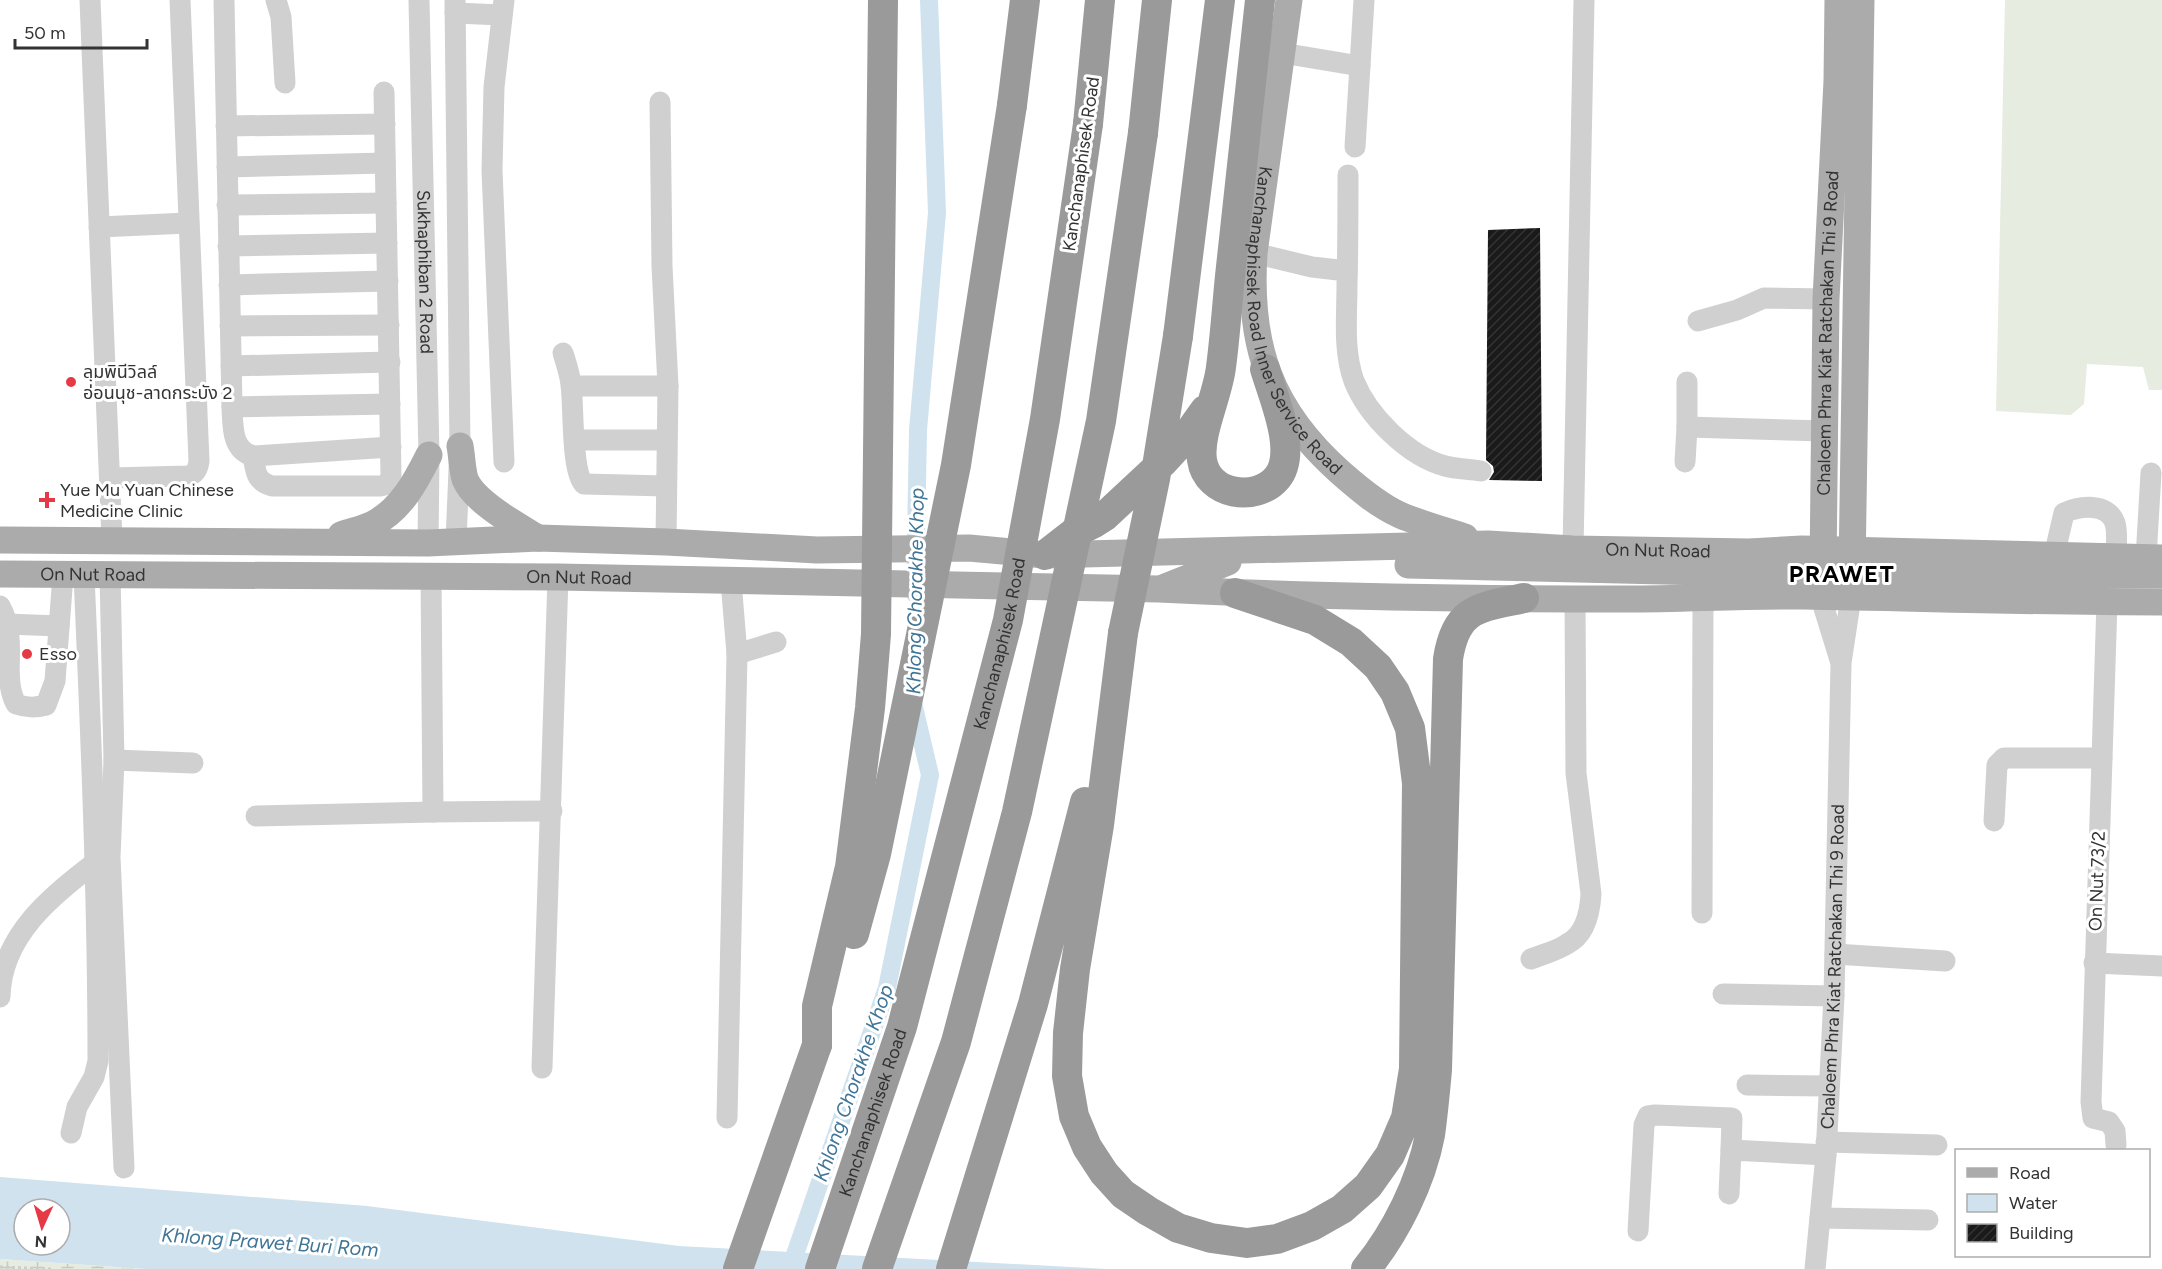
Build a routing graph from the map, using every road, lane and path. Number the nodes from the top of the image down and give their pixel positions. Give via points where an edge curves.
1 (90, 0) edge
2 (180, 0) edge
3 (224, 0) edge
4 (276, 0) edge
5 (419, 0) edge
6 (883, 0) edge
7 (1025, 0) edge
8 (1101, 0) edge
9 (1156, 0) edge
10 (1220, 0) edge
11 (1260, 0) edge
12 (1289, 0) edge
13 (1364, 0) edge
14 (1584, 0) edge
15 (1838, 0) edge
16 (1861, 0) edge
17 (455, 6) edge
18 (503, 7) edge
19 (1282, 53) junction
20 (1360, 66) junction
21 (285, 83) dead end
22 (384, 92) dead end
23 (660, 102) dead end
24 (385, 124) junction
25 (226, 126) junction
26 (1355, 147) dead end
27 (385, 163) junction
28 (227, 167) junction
29 (1348, 175) dead end
30 (386, 203) junction
31 (227, 205) junction
32 (188, 223) junction
33 (99, 227) junction
34 (387, 243) junction
35 (228, 246) junction
36 (1254, 253) junction
37 (1347, 272) junction
38 (388, 281) junction
39 (229, 285) junction
40 (1827, 299) junction
41 (1698, 321) dead end
42 (389, 325) junction
43 (230, 326) junction
44 (563, 353) dead end
45 (390, 362) junction
46 (231, 366) junction
47 (1265, 369) junction
48 (1687, 382) dead end
49 (572, 386) junction
50 (668, 386) junction
51 (1215, 395) junction
52 (390, 404) junction
53 (232, 407) junction
54 (1688, 427) junction
55 (1825, 431) junction
56 (575, 440) junction
57 (666, 440) junction
58 (460, 446) junction
59 (391, 447) junction
60 (429, 455) junction
61 (253, 456) junction
62 (504, 462) dead end
63 (1685, 462) dead end
64 (1481, 471) dead end
65 (2151, 473) dead end
66 (110, 478) junction
67 (666, 486) junction
68 (538, 538) junction
69 (0, 540) edge
70 (112, 540) junction
71 (323, 541) junction
72 (456, 541) junction
73 (666, 542) junction
74 (428, 543) junction
75 (1488, 544) junction
76 (1573, 549) junction
77 (1823, 550) junction
78 (1852, 551) junction
79 (1153, 552) junction
80 (1749, 552) junction
81 (1930, 552) junction
82 (1045, 555) junction
83 (2054, 556) junction
84 (2116, 557) junction
85 (1228, 562) junction
86 (2157, 564) edge
87 (0, 574) edge
88 (85, 574) junction
89 (431, 576) junction
90 (558, 576) junction
91 (458, 577) junction
92 (731, 581) junction
93 (1159, 590) junction
94 (1235, 593) junction
95 (1823, 596) junction
96 (1746, 597) junction
97 (1851, 597) junction
98 (1524, 598) junction
99 (1703, 598) junction
100 (1575, 599) junction
101 (1930, 599) junction
102 (2107, 602) junction
103 (2162, 602) edge
104 (4, 615) edge
105 (59, 626) junction
106 (1123, 633) junction
107 (776, 642) dead end
108 (736, 654) junction
109 (1841, 663) junction
110 (2102, 758) junction
111 (114, 760) junction
112 (193, 763) dead end
113 (552, 811) junction
114 (433, 812) junction
115 (256, 816) dead end
116 (1994, 821) dead end
117 (96, 862) junction
118 (1702, 913) dead end
119 (1835, 954) junction
120 (1531, 958) dead end
121 (1945, 961) dead end
122 (2094, 963) junction
123 (2162, 966) edge
124 (1723, 994) dead end
125 (1834, 996) junction
126 (0, 997) edge
127 (817, 1045) junction
128 (542, 1068) dead end
129 (1748, 1085) dead end
130 (1829, 1086) junction
131 (727, 1118) dead end
132 (71, 1133) dead end
133 (1937, 1145) dead end
134 (2116, 1145) dead end
135 (1826, 1149) junction
136 (1731, 1150) junction
137 (124, 1168) dead end
138 (1729, 1194) dead end
139 (1820, 1218) junction
140 (1928, 1220) dead end
141 (1638, 1231) dead end
142 (0, 1267) edge
143 (51, 1269) edge
144 (738, 1269) edge
145 (820, 1269) edge
146 (877, 1269) edge
147 (951, 1269) edge
148 (1366, 1269) edge
149 (1815, 1269) edge

1 - 33 street
2 - 32 street
3 - 25 street
4 - 21 street via 281,17
5 - 60 street, Sukhaphiban 2 Road
6 - 127 highway, bridge via 876,634 850,867 816,1006
7 - 127 highway, bridge via 956,465 876,854 835,997
8 - 145 highway, Kanchanaphisek Road, bridge via 1088,124 1045,419 1008,620 902,1026
9 - 146 highway, bridge via 1143,133 1101,421 1017,812 956,1042
10 - 106 highway, bridge via 1166,412
11 - 51 highway via 1221,369
12 - 19 main road, Kanchanaphisek Road Inner Service Road
13 - 20 street
14 - 76 street
15 - 40 main road, Chaloem Phra Kiat Ratchakan Thi 9 Road
16 - 78 main road, Chaloem Phra Kiat Ratchakan Thi 9 Road
17 - 18 street
17 - 58 street, Sukhaphiban 2 Road
18 - 62 street via 494,87 492,170
19 - 20 street
19 - 36 main road, Kanchanaphisek Road Inner Service Road
20 - 26 street
22 - 24 street
23 - 50 street
24 - 25 street
24 - 27 street
25 - 28 street
27 - 28 street
27 - 30 street
28 - 31 street
29 - 37 street
30 - 31 street
30 - 34 street
31 - 35 street
32 - 33 street
32 - 66 street via 198,469 188,476
33 - 66 street
34 - 35 street
34 - 38 street
35 - 39 street
36 - 37 street
36 - 47 main road, Kanchanaphisek Road Inner Service Road via 1254,316
37 - 64 street via 1349,361 1354,381 1372,413 1421,457 1445,466
38 - 39 street
38 - 42 street
39 - 43 street
40 - 41 street via 1764,298
40 - 55 main road, Chaloem Phra Kiat Ratchakan Thi 9 Road
42 - 43 street
42 - 45 street
43 - 46 street
44 - 49 street
45 - 46 street
45 - 52 street
46 - 53 street
47 - 51 highway via 1285,436 1287,457 1276,480 1259,491 1223,488 1203,466 1203,439
47 - 75 main road, Kanchanaphisek Road Inner Service Road via 1295,423 1360,490 1398,514
48 - 54 street
49 - 50 street
49 - 56 street
50 - 57 street
51 - 82 highway via 1180,444 1143,481 1105,516
52 - 53 street
52 - 59 street
53 - 61 street via 237,444
54 - 55 street
54 - 63 street
55 - 77 main road, Chaloem Phra Kiat Ratchakan Thi 9 Road
56 - 57 street
56 - 67 street via 578,476 584,484
57 - 67 street
58 - 68 main road via 465,480 481,500
58 - 72 street, Sukhaphiban 2 Road
59 - 61 street
59 - 61 street via 391,476 388,484 381,486 272,486 256,477
60 - 71 main road via 410,490 394,508 375,523
60 - 74 street, Sukhaphiban 2 Road
65 - 86 street
66 - 70 street
67 - 73 street
68 - 72 main road, On Nut Road
68 - 73 main road, On Nut Road
69 - 70 main road, On Nut Road
70 - 71 main road, On Nut Road
71 - 74 main road, On Nut Road
72 - 74 main road, On Nut Road
72 - 91 main road
73 - 82 main road, On Nut Road, bridge via 817,550 969,548
74 - 89 main road
75 - 76 main road, On Nut Road
75 - 79 main road, On Nut Road
76 - 80 main road, On Nut Road
77 - 78 main road, On Nut Road
77 - 80 main road, On Nut Road
77 - 95 main road, Chaloem Phra Kiat Ratchakan Thi 9 Road
78 - 81 main road, On Nut Road
78 - 97 main road, Chaloem Phra Kiat Ratchakan Thi 9 Road
79 - 82 main road, On Nut Road
79 - 85 main road, On Nut Road
80 - 96 main road via 1762,555 1772,569 1767,585
81 - 83 main road, On Nut Road
81 - 101 main road via 1911,560 1906,575 1916,590
83 - 84 main road, On Nut Road
83 - 84 street via 2064,513 2087,507 2111,516
84 - 86 main road, On Nut Road
85 - 86 main road, On Nut Road, bridge via 1831,575
85 - 93 main road, On Nut Road
87 - 88 main road, On Nut Road
88 - 89 main road, On Nut Road
88 - 105 street
88 - 111 street
88 - 117 street
89 - 91 main road, On Nut Road
89 - 114 street
90 - 91 main road, On Nut Road
90 - 92 main road, On Nut Road
90 - 113 street
92 - 93 main road, On Nut Road, bridge
92 - 108 street
93 - 94 main road, On Nut Road
94 - 98 main road, On Nut Road
94 - 106 highway via 1315,620 1351,642 1378,667 1395,692 1410,728 1417,783 1414,1069 1406,1118 1390,1155 1368,1186 1342,1209 1277,1239 1247,1243 1211,1238 1148,1211 1110,1180 1087,1147 1074,1116 1067,1076 1068,1033
95 - 96 main road, On Nut Road
95 - 97 main road, On Nut Road
95 - 109 street, Chaloem Phra Kiat Ratchakan Thi 9 Road
96 - 99 main road, On Nut Road
97 - 101 main road, On Nut Road
97 - 109 street, Chaloem Phra Kiat Ratchakan Thi 9 Road
98 - 100 main road, On Nut Road
98 - 148 highway via 1473,611 1452,638 1448,659 1437,1070 1430,1136 1417,1181 1378,1255
99 - 100 main road, On Nut Road
99 - 118 street
100 - 120 street via 1576,773 1592,894 1590,912 1569,944
101 - 102 main road, On Nut Road
102 - 103 main road, On Nut Road
102 - 110 street, On Nut 73/2
104 - 105 street
104 - 105 street via 13,697 16,704 36,708 46,705 53,690
106 - 147 highway via 1033,1004
107 - 108 street
108 - 131 street
109 - 119 street, Chaloem Phra Kiat Ratchakan Thi 9 Road
110 - 116 street via 2004,758 1997,765
110 - 122 street, On Nut 73/2
111 - 112 street
111 - 137 street via 110,857
113 - 114 street
113 - 128 street
114 - 115 street
117 - 126 street via 60,888 33,916 4,968
117 - 132 street via 98,1060
119 - 121 street
119 - 125 street, Chaloem Phra Kiat Ratchakan Thi 9 Road
122 - 123 street
122 - 134 street, On Nut 73/2 via 2092,1116 2109,1122 2115,1131
124 - 125 street
125 - 130 street, Chaloem Phra Kiat Ratchakan Thi 9 Road
127 - 144 highway
129 - 130 street
130 - 135 street, Chaloem Phra Kiat Ratchakan Thi 9 Road
133 - 135 street
135 - 136 street
135 - 139 street, Chaloem Phra Kiat Ratchakan Thi 9 Road
136 - 138 street
136 - 141 street via 1732,1118 1648,1116 1644,1125
139 - 140 street
139 - 149 street, Chaloem Phra Kiat Ratchakan Thi 9 Road
142 - 143 path

